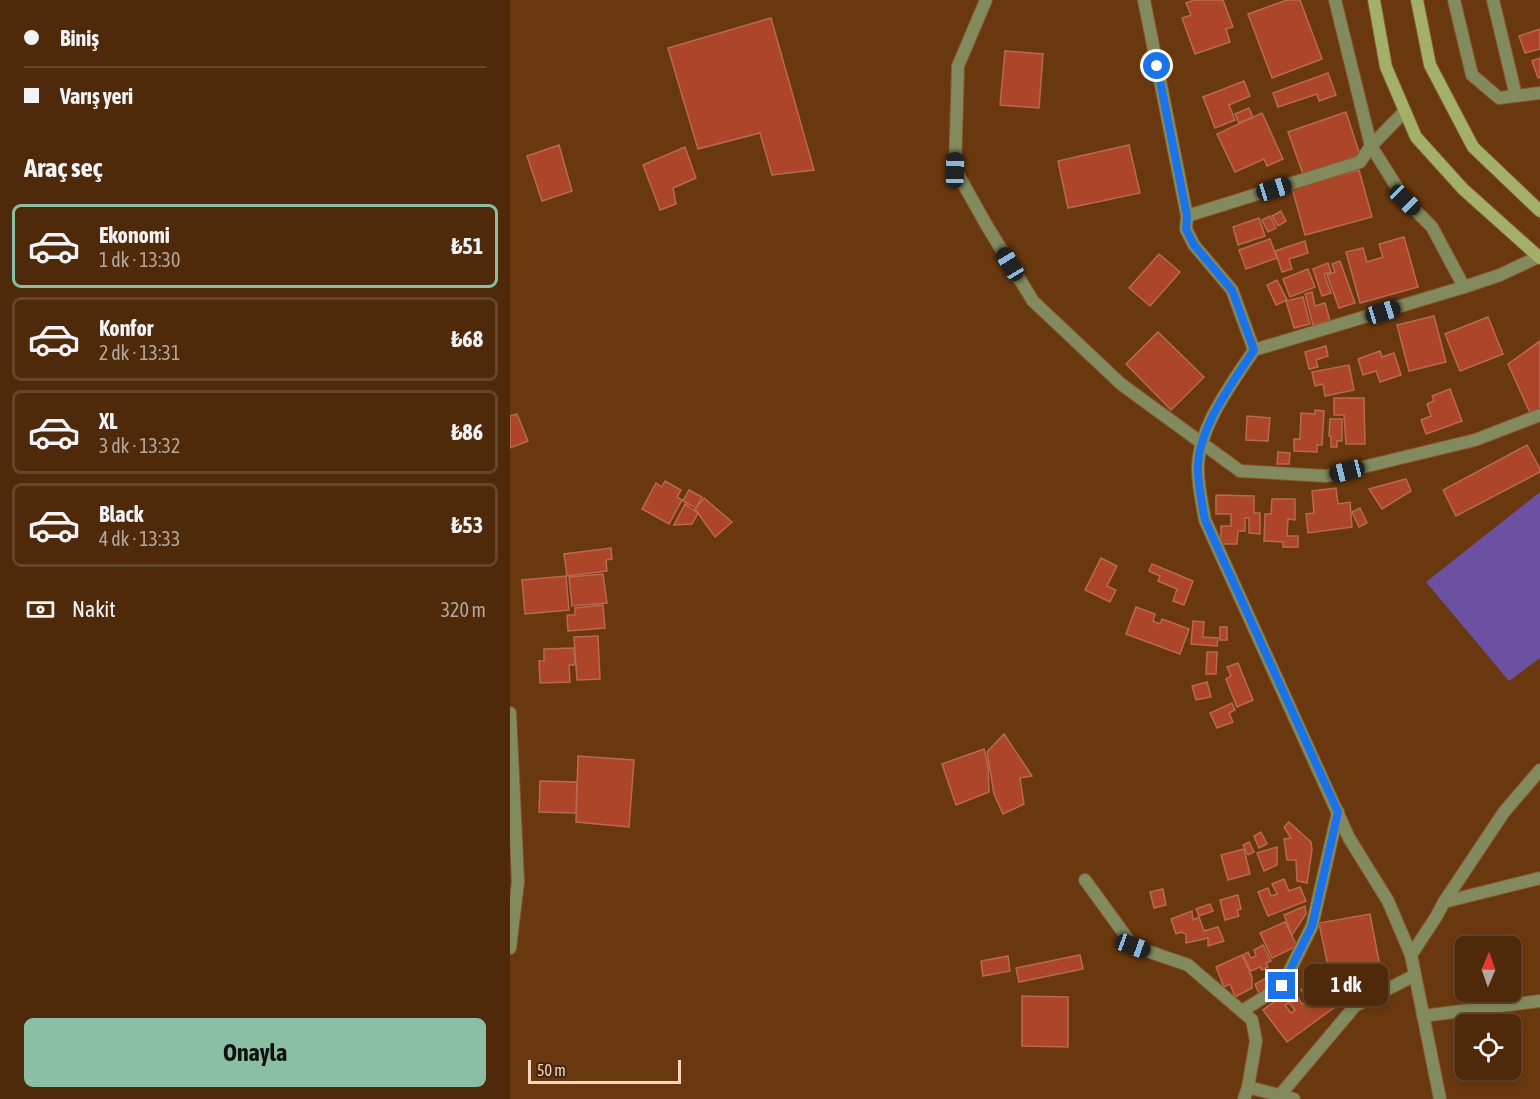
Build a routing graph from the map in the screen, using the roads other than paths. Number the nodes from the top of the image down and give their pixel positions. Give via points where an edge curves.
1 (986, 0) edge
2 (1144, 0) edge
3 (1335, 0) edge
4 (1374, 0) edge
5 (1417, 0) edge
6 (1454, 0) edge
7 (1493, 0) edge
8 (1540, 93) edge
9 (1516, 96) junction
10 (1405, 111) junction
11 (1371, 146) junction
12 (1540, 211) edge
13 (1187, 216) junction
14 (1539, 258) edge
15 (1464, 287) junction
16 (1254, 350) junction
17 (1540, 415) edge
18 (1201, 443) junction
19 (510, 713) edge
20 (1540, 771) edge
21 (1338, 812) junction
22 (1540, 878) edge
23 (1085, 880) dead end
24 (1443, 902) junction
25 (510, 948) edge
26 (1411, 956) junction
27 (1415, 975) junction
28 (1540, 1001) edge
29 (1242, 1011) junction
30 (1423, 1016) junction
31 (1246, 1093) edge
32 (1280, 1095) junction
33 (1294, 1099) edge
34 (1440, 1099) edge

1 - 18 street via 958,66 955,170 1033,301 1121,384
2 - 13 street
3 - 11 street
4 - 10 main road via 1386,67
5 - 12 main road via 1430,65 1473,147
6 - 9 street via 1472,75 1499,98
7 - 9 street
8 - 9 street
10 - 11 street
10 - 14 main road via 1416,137 1463,189
11 - 13 street via 1360,162
11 - 15 street via 1405,200 1432,227
13 - 16 street via 1186,229 1194,245 1232,290
14 - 15 street
15 - 16 street
16 - 18 street via 1218,404
17 - 18 street via 1475,440 1326,476 1240,471
18 - 21 street via 1198,469 1205,520
19 - 25 street via 518,882
20 - 24 street via 1504,812
21 - 26 street via 1349,838 1388,901
21 - 29 street via 1312,926 1282,986
22 - 24 street
23 - 29 street via 1133,946 1188,965
24 - 26 street
26 - 27 street
27 - 30 street
27 - 32 street via 1355,1006
28 - 30 street
29 - 31 street via 1252,1020 1256,1041
30 - 34 street
31 - 32 street
32 - 33 street

